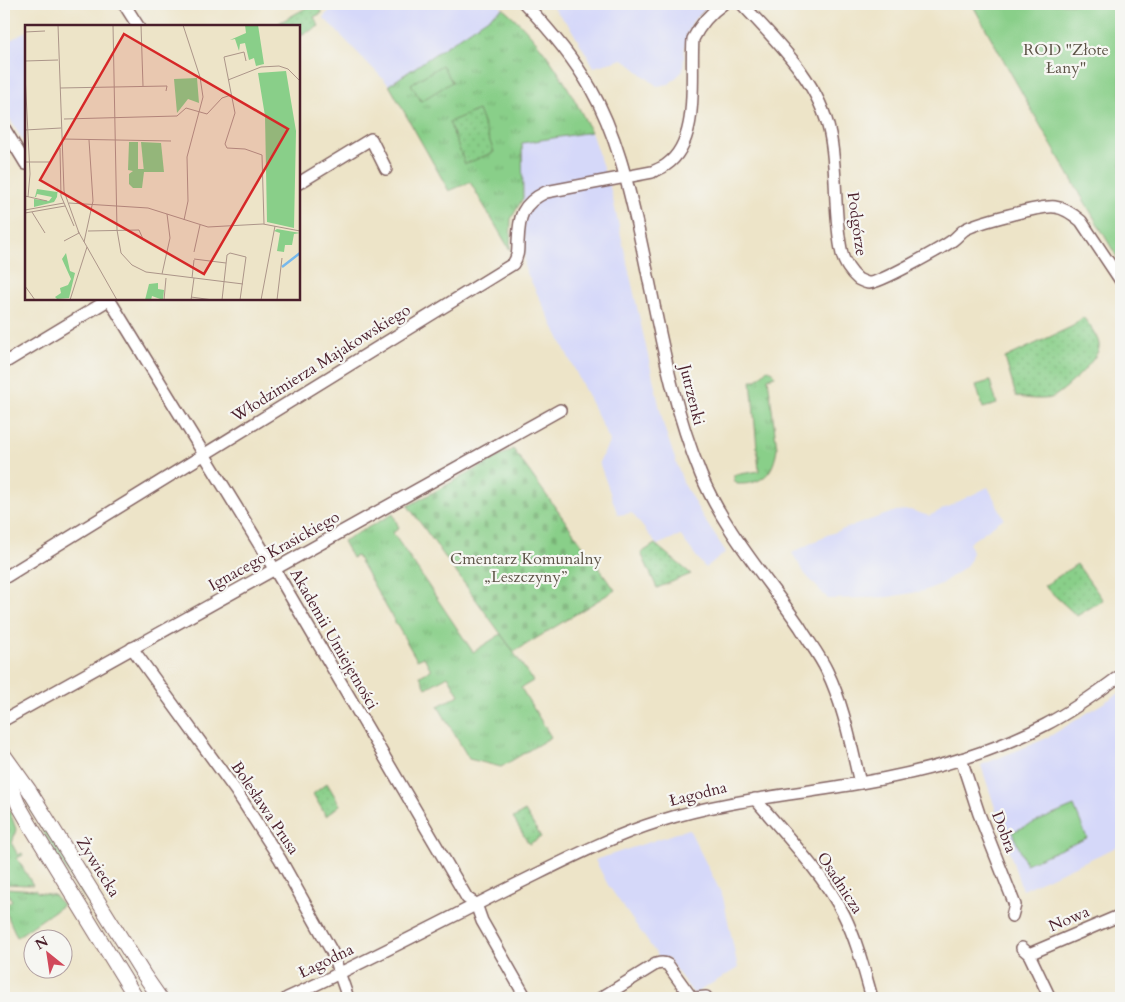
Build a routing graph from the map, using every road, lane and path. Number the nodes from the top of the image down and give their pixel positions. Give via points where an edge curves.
1 (124, 4) edge
2 (526, 4) edge
3 (723, 4) edge
4 (742, 4) edge
5 (137, 25) edge
6 (4, 128) edge
7 (25, 162) edge
8 (386, 169) dead end
9 (626, 176) junction
10 (300, 182) edge
11 (1121, 281) edge
12 (107, 300) edge
13 (110, 300) edge
14 (4, 363) edge
15 (560, 410) dead end
16 (205, 454) junction
17 (275, 569) junction
18 (4, 578) edge
19 (132, 648) junction
20 (1121, 675) edge
21 (4, 720) edge
22 (4, 755) edge
23 (961, 759) junction
24 (4, 768) edge
25 (860, 783) junction
26 (755, 799) junction
27 (476, 904) junction
28 (1121, 915) edge
29 (1012, 916) dead end
30 (340, 972) junction
31 (134, 996) edge
32 (291, 997) edge
33 (160, 998) edge
34 (348, 998) edge
35 (526, 998) edge
36 (601, 998) edge
37 (699, 998) edge
38 (872, 998) edge
39 (1050, 998) edge

1 - 5 street
2 - 9 street, Jutrzenki via 592,90
3 - 9 street via 713,10 693,40 691,111 683,144 665,166 652,172
4 - 11 street, Podgórze via 805,75 826,118 832,145 842,255 859,280 869,283 881,279 954,240 965,229 1035,208 1056,207 1072,214 1088,230
6 - 7 street
8 - 10 street via 371,139
9 - 16 street, Włodzimierza Majakowskiego via 536,196 521,214 517,258 513,264
9 - 25 street, Jutrzenki via 673,390 689,445 718,510 827,670
12 - 14 street
13 - 16 street, Akademii Umiejętności
15 - 17 street, Ignacego Krasickiego
16 - 17 street, Akademii Umiejętności
16 - 18 street, Włodzimierza Majakowskiego
17 - 19 street, Ignacego Krasickiego
17 - 27 street, Akademii Umiejętności via 467,898
19 - 21 street, Ignacego Krasickiego
19 - 30 street, Bolesława Prusa via 236,791 280,859
20 - 23 street, Łagodna via 1045,725
22 - 33 main road, Żywiecka
23 - 25 street, Łagodna
23 - 29 street, Dobra via 1015,906
24 - 31 main road via 18,804
25 - 26 street, Łagodna
26 - 27 street, Łagodna via 704,808 640,827
26 - 38 street, Osadnicza via 808,863 843,913
27 - 30 street, Łagodna
27 - 35 street, Akademii Umiejętności via 482,921
28 - 39 street, Nowa via 1025,951
30 - 32 street, Łagodna
30 - 34 street, Bolesława Prusa
36 - 37 street via 661,963 668,965 691,997

